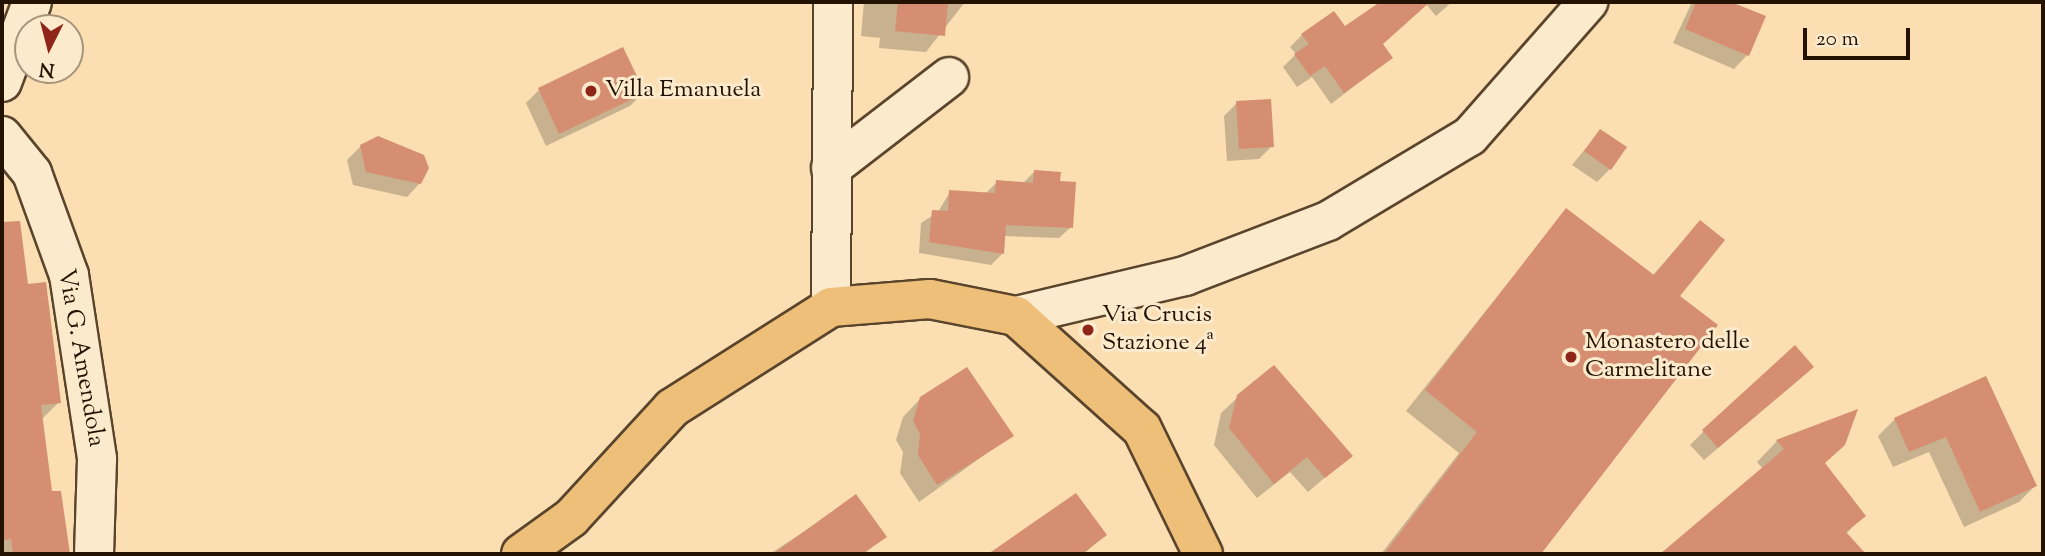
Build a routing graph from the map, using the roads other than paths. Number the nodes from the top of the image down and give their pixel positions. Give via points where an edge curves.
1 (32, 2) edge
2 (833, 2) edge
3 (1588, 2) edge
4 (949, 78) dead end
5 (2, 82) edge
6 (2, 136) edge
7 (831, 169) junction
8 (831, 307) junction
9 (1016, 316) junction
10 (94, 554) edge
11 (521, 554) edge
12 (1203, 554) edge

1 - 5 street
2 - 7 street
3 - 9 street via 1470,136 1328,221 1185,276
4 - 7 street
6 - 10 street, Via G. Amendola via 32,173 69,275 97,459
7 - 8 street
8 - 9 main road via 930,299
8 - 11 main road via 672,408 571,518
9 - 12 main road via 1142,429

